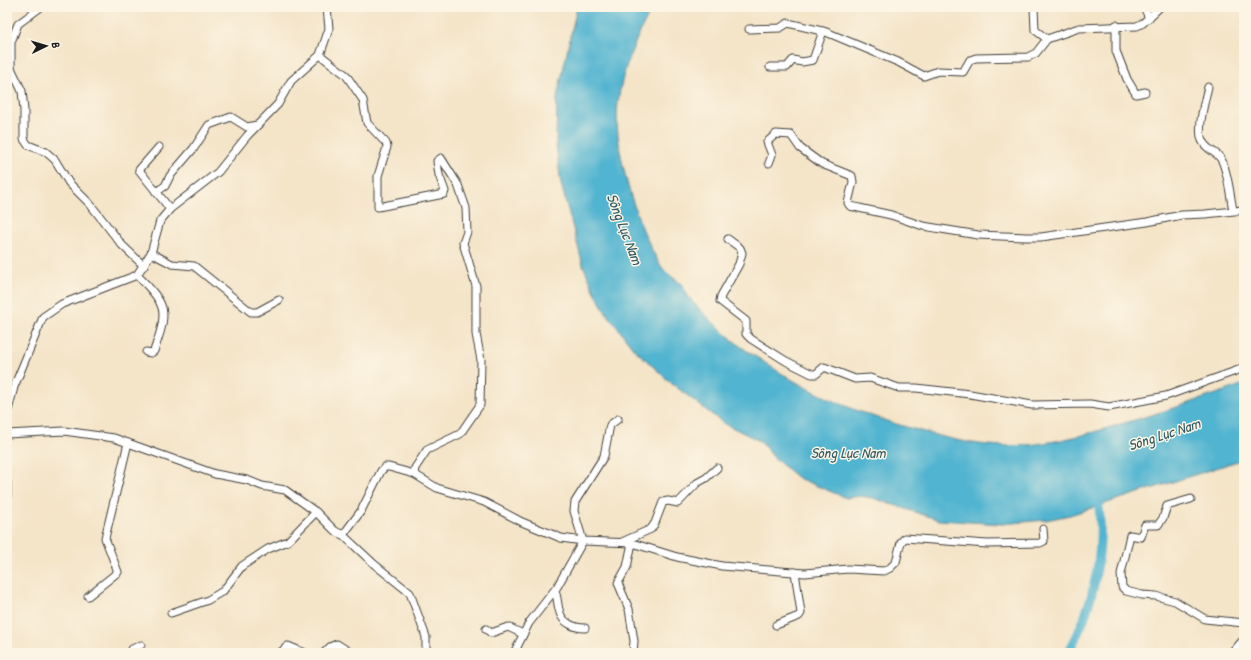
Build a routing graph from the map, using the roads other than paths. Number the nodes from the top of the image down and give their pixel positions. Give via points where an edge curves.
1 (41, 7) edge
2 (327, 7) edge
3 (1034, 7) edge
4 (1144, 7) edge
5 (1160, 7) edge
6 (1149, 18) junction
7 (1116, 25) junction
8 (749, 29) dead end
9 (823, 31) junction
10 (1047, 39) junction
11 (320, 54) junction
12 (770, 67) dead end
13 (1208, 87) dead end
14 (1145, 92) dead end
15 (258, 125) junction
16 (159, 147) dead end
17 (770, 163) dead end
18 (156, 192) junction
19 (170, 209) junction
20 (1233, 210) junction
21 (1244, 210) edge
22 (728, 239) dead end
23 (151, 253) junction
24 (144, 266) junction
25 (137, 274) junction
26 (280, 300) dead end
27 (146, 352) dead end
28 (1244, 368) edge
29 (7, 414) edge
30 (618, 420) dead end
31 (7, 434) edge
32 (128, 443) junction
33 (717, 468) dead end
34 (414, 474) junction
35 (7, 483) edge
36 (7, 499) edge
37 (1191, 500) dead end
38 (316, 512) junction
39 (1043, 529) dead end
40 (344, 534) junction
41 (583, 541) junction
42 (622, 542) junction
43 (632, 543) junction
44 (795, 572) junction
45 (555, 591) junction
46 (88, 596) dead end
47 (171, 613) dead end
48 (1244, 623) edge
49 (776, 625) dead end
50 (585, 628) dead end
51 (486, 629) dead end
52 (523, 634) junction
53 (1244, 639) edge
54 (140, 645) dead end
55 (131, 653) edge
56 (280, 653) edge
57 (305, 653) edge
58 (324, 653) edge
59 (351, 653) edge
60 (426, 653) edge
61 (514, 653) edge
62 (633, 653) edge
63 (1232, 653) edge

1 - 24 street via 18,24 11,42 11,68 22,91 24,139 28,145 46,152 55,160 69,183
2 - 11 street via 329,29
3 - 10 street via 1036,30
4 - 6 street
5 - 6 street
6 - 7 street via 1137,26
7 - 10 street via 1079,28
7 - 14 street via 1116,51 1127,79 1136,94
8 - 9 street via 780,28 788,23
9 - 10 street via 898,62 924,76 938,70 963,72 970,60 976,58 1028,57 1036,53
9 - 12 street via 813,60 793,60 787,67
11 - 15 street via 291,81 278,104
11 - 34 street via 346,75 363,100 367,123 386,142 387,147 378,176 378,207 444,194 437,168 437,161 441,158 458,185 465,204 467,232 463,243 473,271 477,296 480,405 460,434 427,450
13 - 20 street via 1203,110 1202,140 1206,147 1221,158
15 - 18 street via 247,127 231,117 211,123 165,186
15 - 19 street via 218,172
16 - 18 street via 139,168 139,172
17 - 20 street via 772,155 767,142 775,134 791,135 800,148 822,164 852,176 848,203 850,206 891,215 923,226 978,235 1041,237
18 - 19 street
19 - 23 street via 160,221
20 - 21 street
22 - 28 street via 740,248 742,253 739,264 721,296 721,303 746,321 746,334 751,339 812,374 816,374 824,367 855,379 870,378 899,388 970,394 1032,405 1090,404 1109,407 1166,396
23 - 24 street
23 - 26 street via 172,264 194,266 251,312 257,312
24 - 25 street
25 - 27 street via 159,301 162,309 160,331 154,352
25 - 29 street via 67,302 43,317 14,387
30 - 41 street via 610,425 604,456 574,506
31 - 32 street via 64,430 114,438
32 - 38 street via 215,474 285,490
32 - 46 street via 105,538 118,572
33 - 42 street via 697,482 678,503 663,502 651,528
34 - 40 street via 389,467 382,469 361,511
34 - 41 street via 437,488 491,505 546,533
35 - 36 street
37 - 48 street via 1167,506 1160,523 1145,525 1141,537 1130,535 1121,574 1122,587 1126,591 1142,596 1156,596 1175,601 1202,619
38 - 40 street via 332,529
38 - 47 street via 288,541 268,549 242,566 223,591 208,600
39 - 44 street via 1044,541 1040,543 987,544 909,537 903,540 896,562 886,571 848,569
40 - 60 street via 374,564 410,593 426,637
41 - 42 street
41 - 45 street
42 - 43 street
43 - 44 street via 722,566
43 - 62 street via 627,567 618,583 629,609 634,641
44 - 49 street via 802,614
45 - 50 street via 561,615 575,627
45 - 52 street via 536,613
51 - 52 street via 492,633 508,627
52 - 61 street
53 - 63 street
54 - 55 street via 132,649
56 - 57 street via 288,646
58 - 59 street via 337,644

